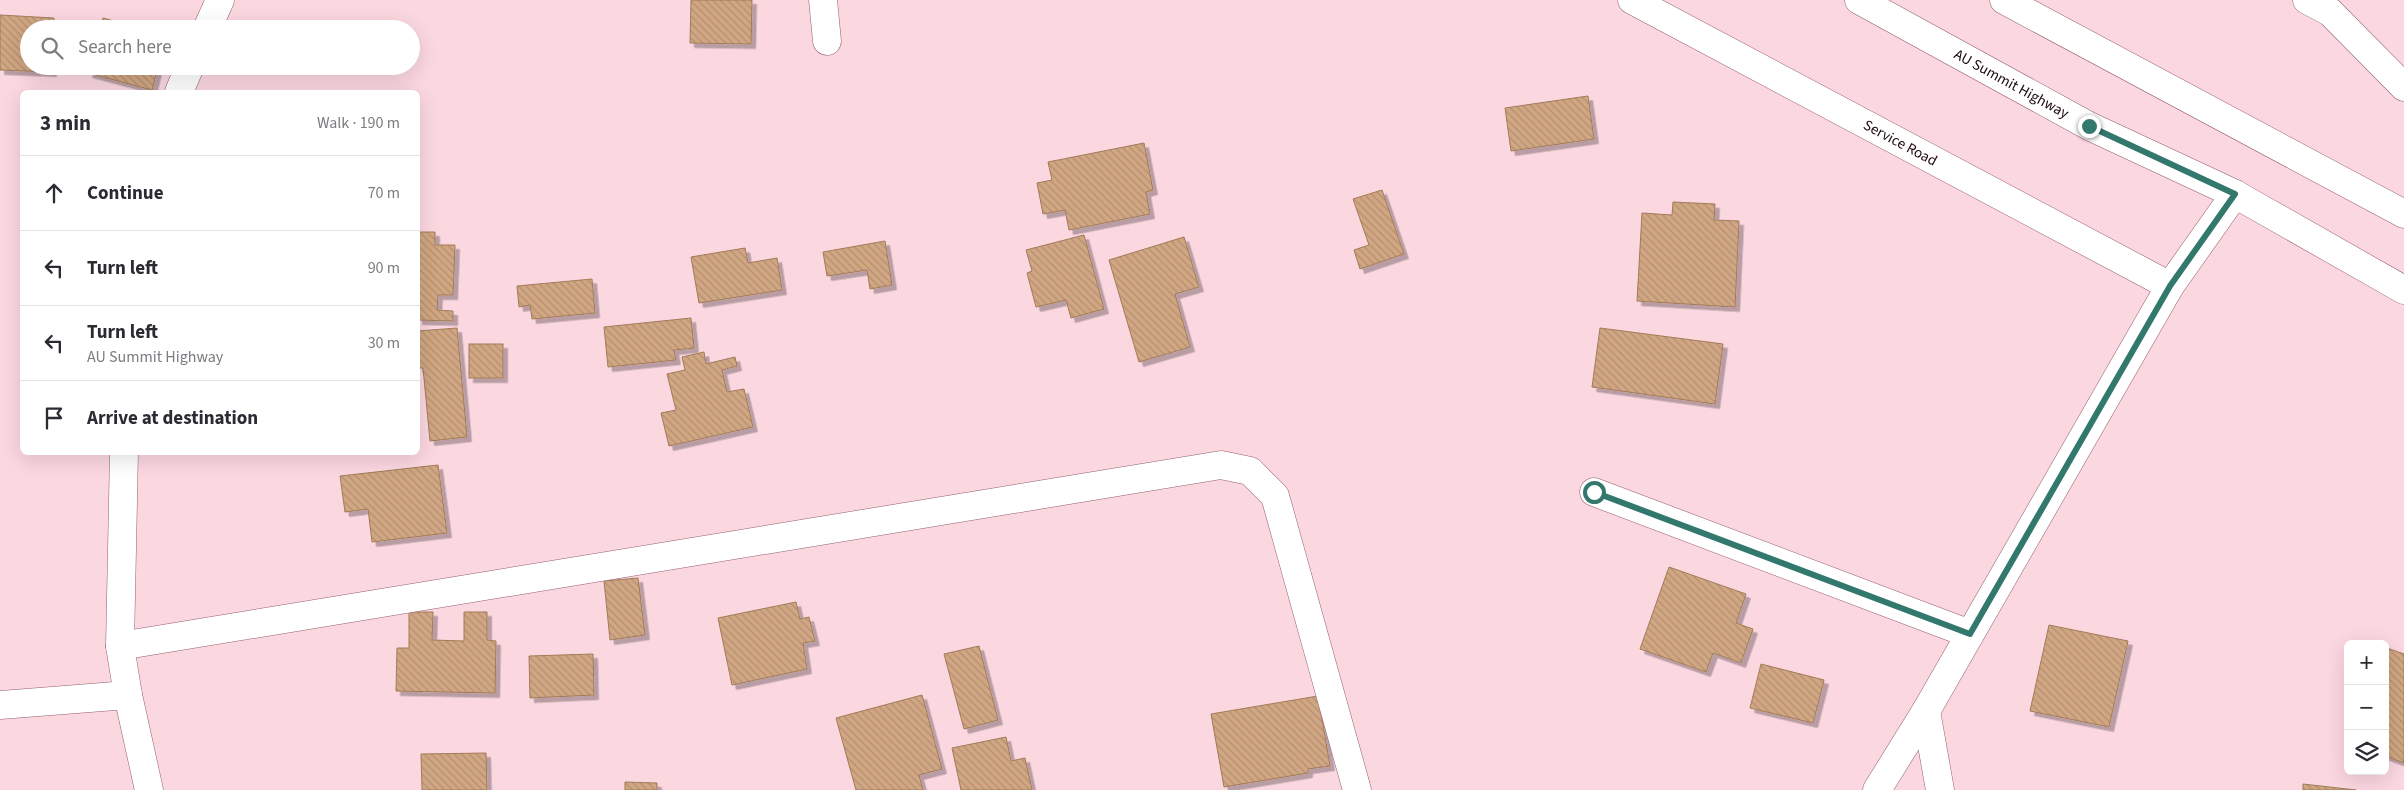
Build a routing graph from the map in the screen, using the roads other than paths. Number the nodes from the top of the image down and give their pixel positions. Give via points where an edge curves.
1 (220, 0) edge
2 (822, 0) edge
3 (1632, 0) edge
4 (1859, 0) edge
5 (2004, 0) edge
6 (2325, 4) edge
7 (211, 20) edge
8 (827, 41) dead end
9 (186, 75) edge
10 (2404, 86) edge
11 (180, 90) edge
12 (2235, 194) junction
13 (2404, 214) edge
14 (2170, 286) junction
15 (2404, 290) edge
16 (124, 455) edge
17 (1594, 492) dead end
18 (1970, 634) junction
19 (120, 646) junction
20 (128, 694) junction
21 (0, 705) edge
22 (1926, 711) junction
23 (149, 790) edge
24 (1356, 790) edge
25 (1877, 790) edge
26 (1940, 790) edge

1 - 7 street
2 - 8 street
3 - 14 street, Service Road
4 - 12 street, AU Summit Highway via 2089,126
5 - 13 street
6 - 10 street
9 - 11 street
12 - 14 street
12 - 15 street, AU Summit Highway
14 - 18 street
16 - 19 street
17 - 18 street
18 - 22 street
19 - 20 street
19 - 24 street via 1221,465 1250,472 1275,496
20 - 21 street
20 - 23 street
22 - 25 street
22 - 26 street

